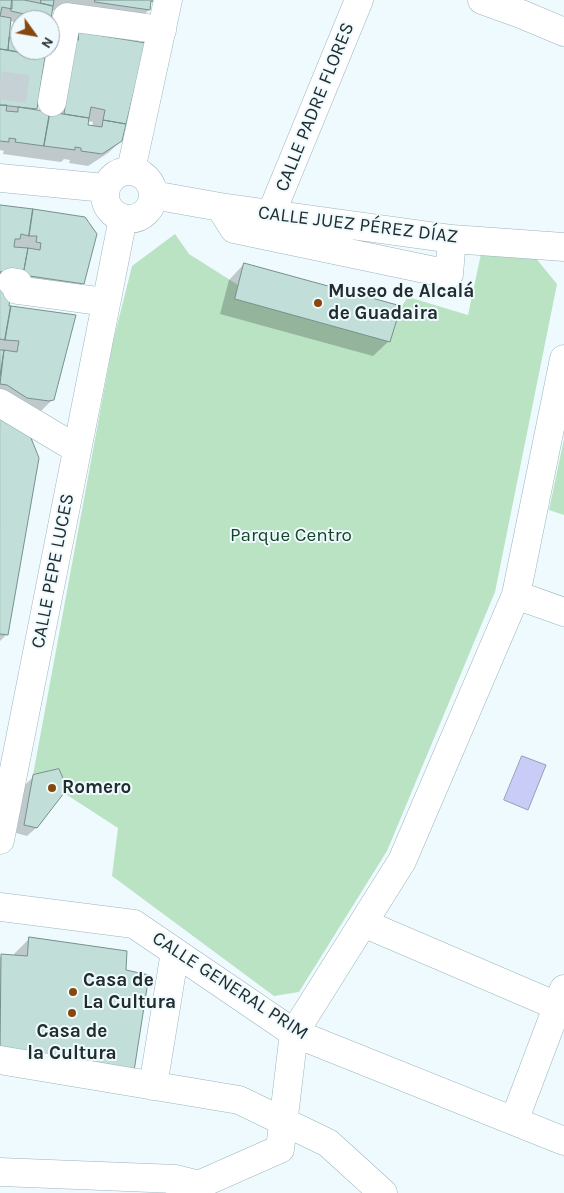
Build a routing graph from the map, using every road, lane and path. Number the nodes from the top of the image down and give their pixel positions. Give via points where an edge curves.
1 (168, 0) edge
2 (359, 0) edge
3 (482, 0) edge
4 (524, 7) edge
5 (162, 30) junction
6 (564, 32) edge
7 (48, 96) dead end
8 (132, 170) junction
9 (0, 178) edge
10 (105, 188) junction
11 (153, 195) junction
12 (220, 207) junction
13 (271, 214) junction
14 (123, 218) junction
15 (452, 238) junction
16 (564, 246) edge
17 (14, 286) dead end
18 (106, 302) junction
19 (564, 359) edge
20 (0, 403) edge
21 (77, 449) junction
22 (516, 595) junction
23 (564, 612) edge
24 (0, 840) edge
25 (0, 908) edge
26 (363, 923) junction
27 (175, 952) junction
28 (561, 998) edge
29 (294, 1033) junction
30 (0, 1060) edge
31 (153, 1086) junction
32 (514, 1120) junction
33 (284, 1121) junction
34 (564, 1142) edge
35 (0, 1172) edge
36 (194, 1190) edge
37 (383, 1193) edge

1 - 5 street
2 - 13 street, CALLE PADRE FLORES
3 - 4 street
4 - 6 street
5 - 7 street via 67,17
5 - 8 street
8 - 10 street via 117,173
8 - 11 street via 148,180
9 - 10 street
10 - 14 street via 104,199 108,207
11 - 12 street, CALLE JUEZ PÉREZ DÍAZ
11 - 14 street via 146,212 134,219
12 - 13 street, CALLE JUEZ PÉREZ DÍAZ
12 - 15 street via 234,229 449,274
13 - 15 street, CALLE JUEZ PÉREZ DÍAZ
14 - 18 street, CALLE PEPE LUCES
15 - 16 street, CALLE JUEZ PÉREZ DÍAZ
17 - 18 street
18 - 21 street, CALLE PEPE LUCES
19 - 22 street
20 - 21 street
21 - 24 street, CALLE PEPE LUCES
22 - 23 street
22 - 26 street via 402,861
25 - 27 street, CALLE GENERAL PRIM via 134,924
26 - 28 street
26 - 29 street
27 - 29 street, CALLE GENERAL PRIM
27 - 31 street
28 - 32 street
29 - 32 street, CALLE GENERAL PRIM
29 - 33 street
30 - 31 street
31 - 33 street via 239,1100
32 - 34 street, CALLE GENERAL PRIM
33 - 36 street via 280,1149
33 - 37 street via 328,1142
35 - 36 street via 176,1179

